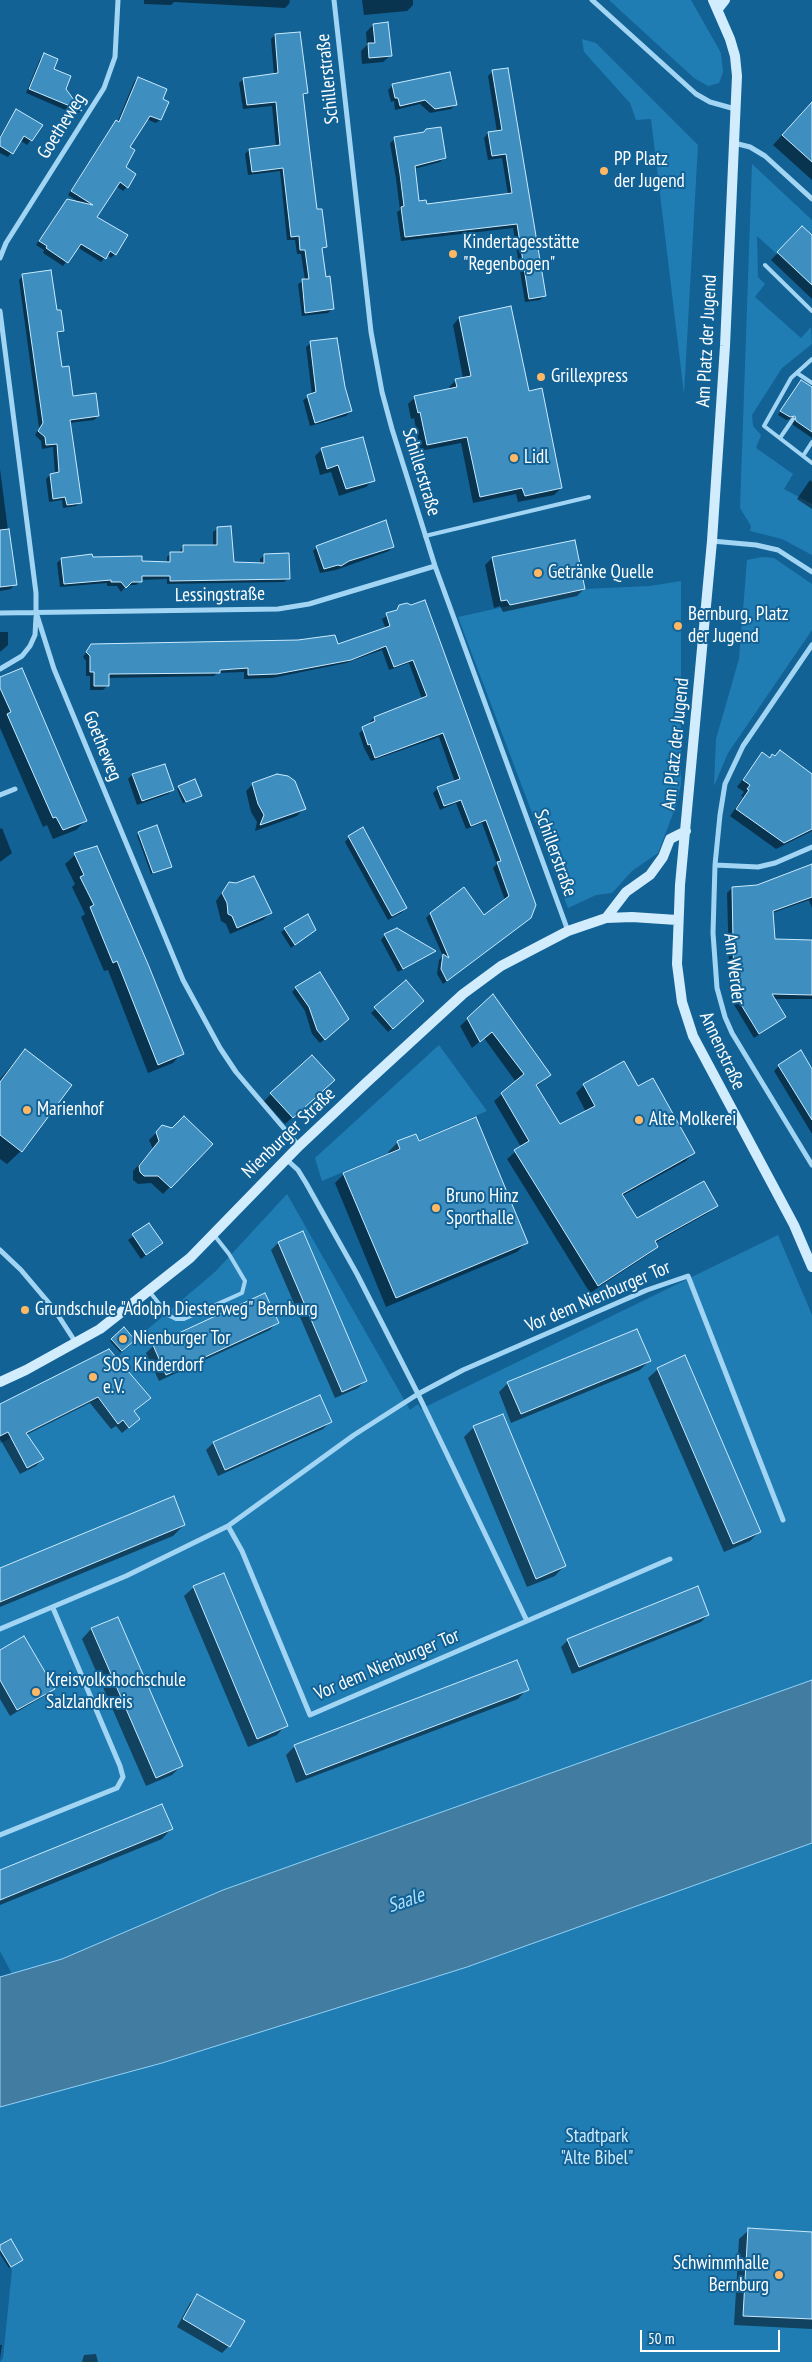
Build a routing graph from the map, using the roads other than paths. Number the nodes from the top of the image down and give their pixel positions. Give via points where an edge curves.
1 (118, 0) edge
2 (334, 0) edge
3 (592, 0) edge
4 (725, 0) edge
5 (715, 4) edge
6 (735, 109) junction
7 (734, 142) junction
8 (812, 199) edge
9 (0, 258) edge
10 (765, 265) dead end
11 (0, 311) edge
12 (812, 311) edge
13 (812, 359) edge
14 (797, 373) junction
15 (812, 384) edge
16 (793, 419) dead end
17 (780, 438) junction
18 (812, 442) edge
19 (802, 456) junction
20 (812, 463) edge
21 (589, 497) dead end
22 (426, 536) junction
23 (712, 541) junction
24 (435, 566) junction
25 (812, 572) edge
26 (36, 612) junction
27 (0, 613) edge
28 (812, 645) edge
29 (0, 669) edge
30 (15, 789) dead end
31 (0, 795) edge
32 (686, 831) junction
33 (812, 847) edge
34 (715, 865) junction
35 (606, 918) junction
36 (678, 920) junction
37 (568, 931) junction
38 (299, 1146) junction
39 (286, 1160) junction
40 (812, 1165) edge
41 (213, 1234) junction
42 (0, 1250) edge
43 (812, 1267) edge
44 (149, 1291) junction
45 (76, 1343) junction
46 (0, 1382) edge
47 (418, 1394) junction
48 (783, 1520) dead end
49 (228, 1526) junction
50 (670, 1559) dead end
51 (53, 1608) junction
52 (527, 1621) junction
53 (0, 1629) edge
54 (0, 1835) edge

1 - 9 street, Goetheweg via 114,57 104,88 6,243
2 - 22 street, Schillerstraße via 377,371
3 - 6 street via 696,94
4 - 5 main road
5 - 6 main road, Am Platz der Jugend via 735,56
6 - 7 main road, Am Platz der Jugend
7 - 8 street via 765,156
7 - 23 main road, Am Platz der Jugend
10 - 12 lane
11 - 26 street, Goetheweg
13 - 14 lane
14 - 15 lane
14 - 17 lane via 764,426
16 - 17 lane
17 - 19 lane
18 - 19 lane
19 - 20 lane
21 - 22 lane
22 - 24 street, Schillerstraße
23 - 25 street via 778,550
23 - 32 main road, Am Platz der Jugend
24 - 26 street, Lessingstraße via 309,604 278,609
24 - 37 street, Schillerstraße
26 - 27 street, Lessingstraße
26 - 29 street via 35,635 30,646 22,656
26 - 38 street, Goetheweg via 54,669 183,980 236,1072
28 - 34 street, Am Werder via 742,746 725,784
30 - 31 street
32 - 35 main road via 670,840 650,876 626,892
32 - 36 main road, Am Platz der Jugend
33 - 34 street via 758,868
34 - 40 street, Am Werder via 713,953 717,988 725,1016 732,1033
35 - 36 main road, Nienburger Straße
35 - 37 main road, Nienburger Straße
36 - 43 main road, Annenstraße via 678,977 693,1036 794,1225
37 - 38 main road, Nienburger Straße via 501,966 463,994
38 - 39 main road, Nienburger Straße
39 - 41 main road, Nienburger Straße
39 - 47 street via 298,1170 310,1188
41 - 44 main road, Nienburger Straße via 190,1258
41 - 44 lane via 245,1281 242,1293 184,1319 176,1319 168,1315
42 - 45 street via 54,1309
44 - 45 main road, Nienburger Straße via 100,1329
45 - 46 main road, Nienburger Straße
47 - 48 street, Vor dem Nienburger Tor via 463,1370 647,1290 688,1276
47 - 49 street, Vor dem Nienburger Tor via 354,1435
47 - 52 street
49 - 51 street, Vor dem Nienburger Tor
49 - 52 street, Vor dem Nienburger Tor via 242,1551 310,1715
50 - 52 street, Vor dem Nienburger Tor
51 - 53 street, Vor dem Nienburger Tor
51 - 54 street via 123,1777 117,1788

